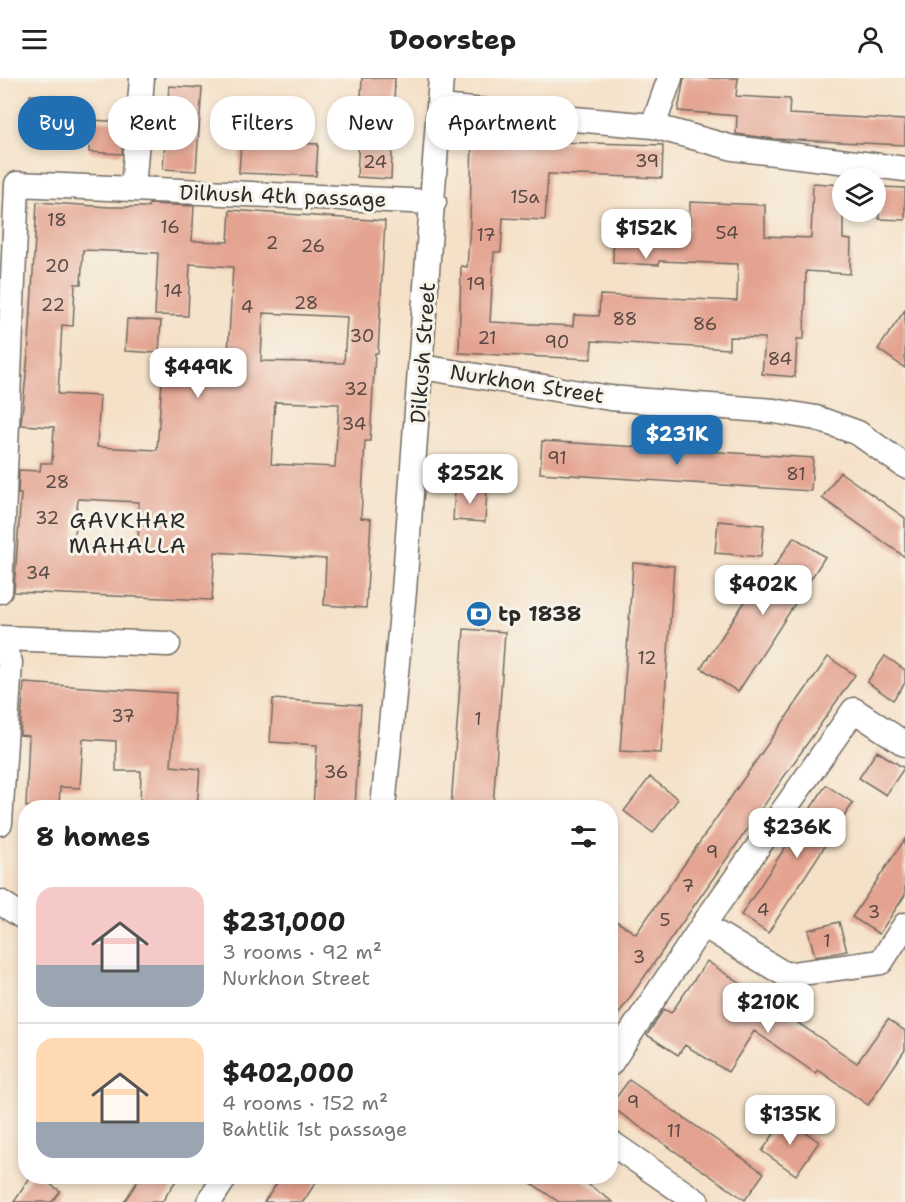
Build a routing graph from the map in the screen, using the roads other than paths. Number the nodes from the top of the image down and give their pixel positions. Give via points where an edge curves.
1 (142, 78) edge
2 (441, 78) edge
3 (670, 78) edge
4 (440, 96) edge
5 (578, 119) edge
6 (653, 126) junction
7 (437, 150) edge
8 (905, 169) edge
9 (133, 189) junction
10 (434, 202) junction
11 (422, 367) junction
12 (905, 466) edge
13 (0, 591) edge
14 (0, 640) edge
15 (168, 644) dead end
16 (905, 744) edge
17 (383, 800) edge
18 (0, 823) edge
19 (0, 902) edge
20 (18, 914) edge
21 (703, 925) junction
22 (905, 925) edge
23 (618, 1052) edge
24 (618, 1147) edge
25 (221, 1184) edge
26 (209, 1202) edge
27 (698, 1202) edge

1 - 9 street
2 - 4 street, Dilkush Street
3 - 6 street
5 - 6 street
6 - 8 street via 733,148
7 - 10 street, Dilkush Street
9 - 10 street, Dilhush 4th passage
9 - 13 street, Dilhush 4th passage via 17,184
10 - 11 street, Dilkush Street
11 - 12 street, Nurkhon Street via 610,398 816,418 858,433
11 - 17 street, Dilkush Street
14 - 15 street
14 - 18 street via 10,662
16 - 21 street via 854,710
19 - 20 street
21 - 22 street via 786,975 881,962
21 - 23 street
24 - 27 street
25 - 26 street

